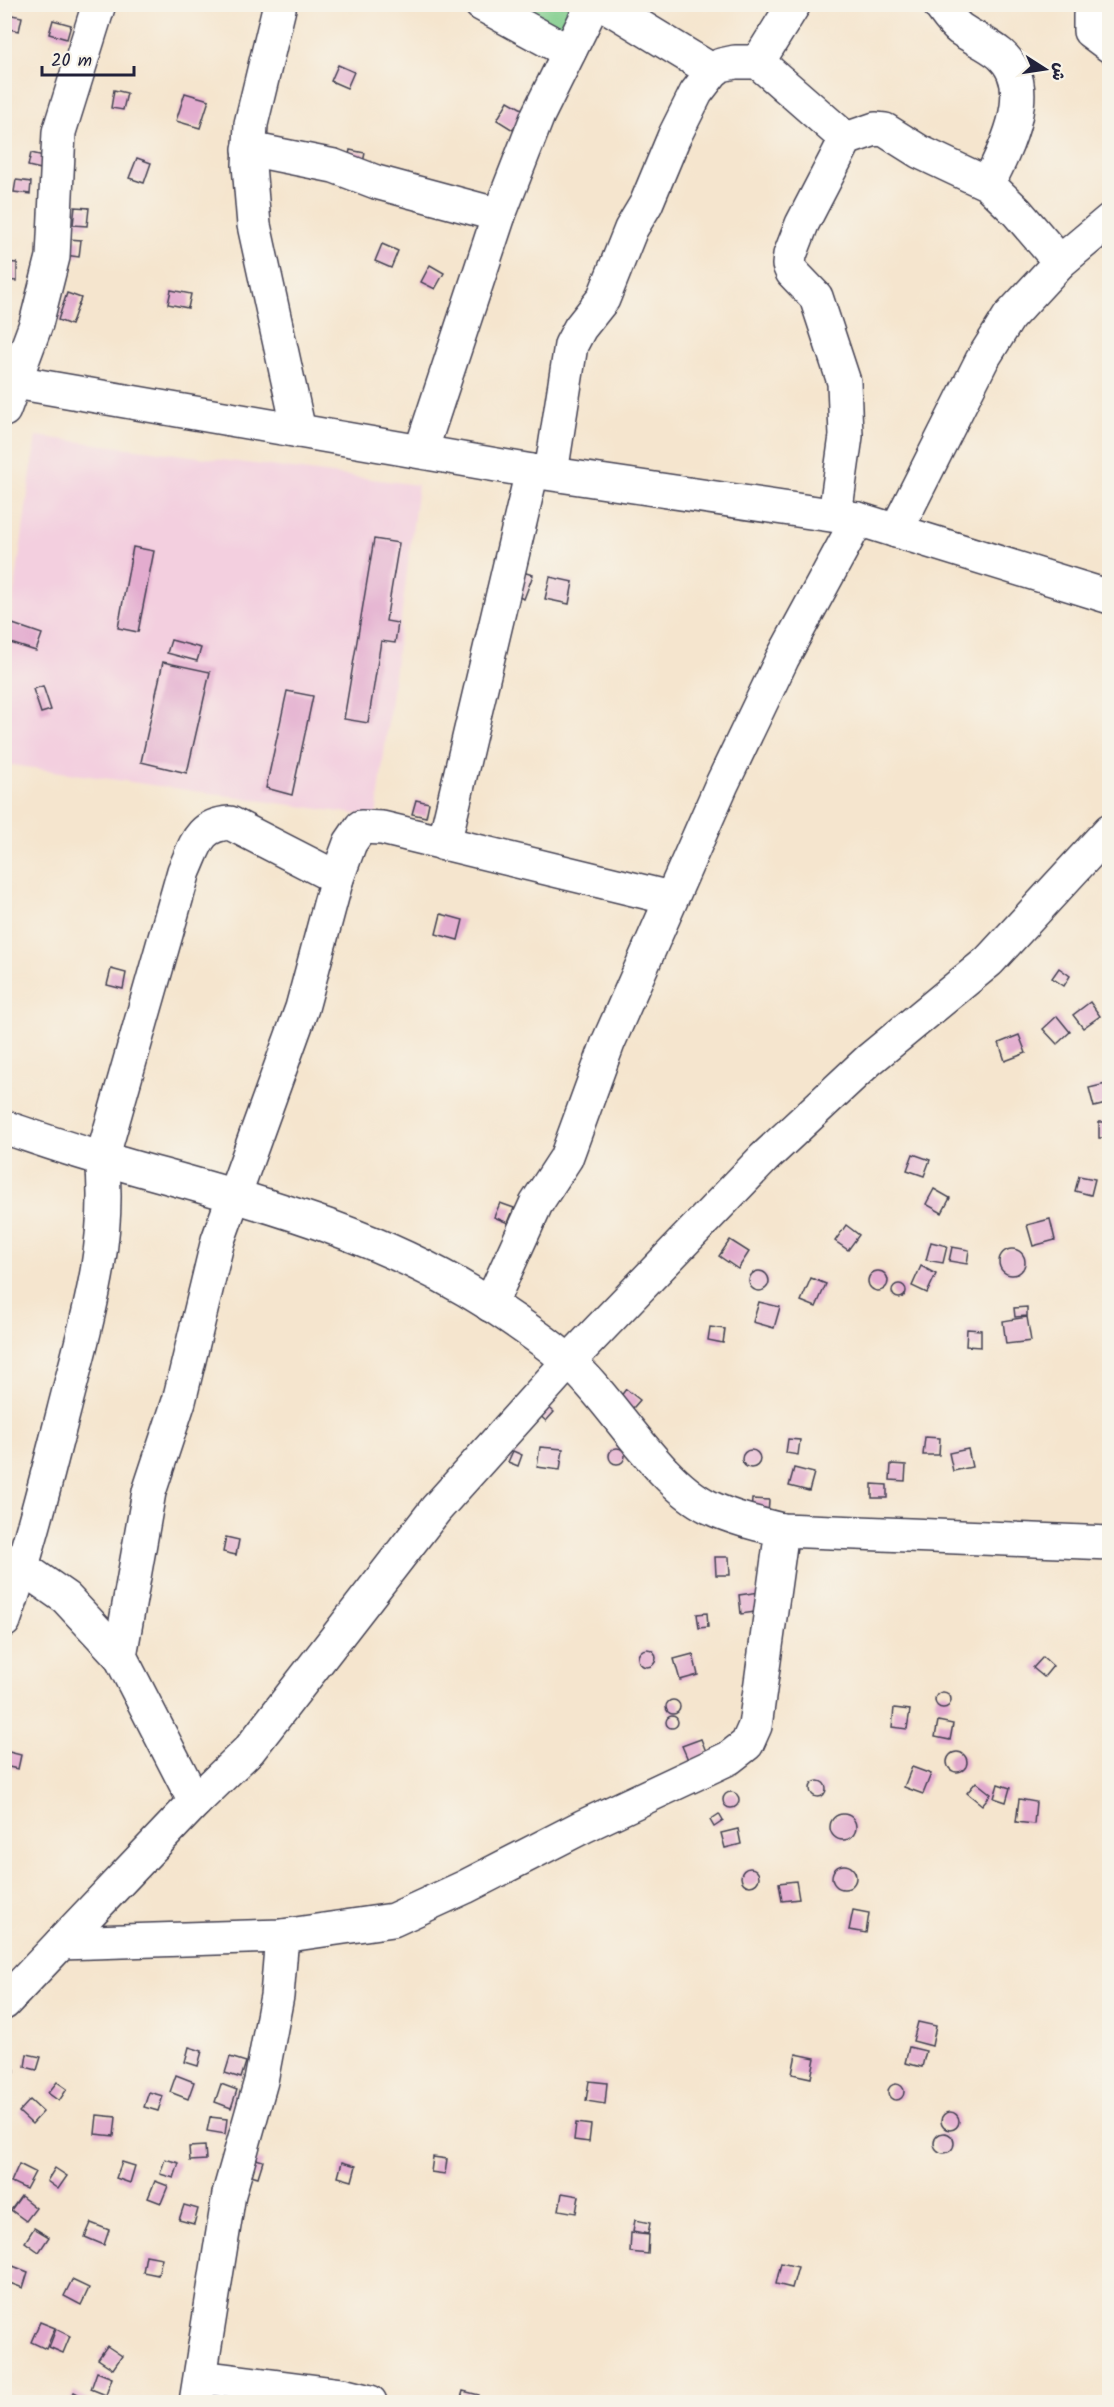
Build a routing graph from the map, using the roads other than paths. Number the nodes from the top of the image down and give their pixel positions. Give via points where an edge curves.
1 (279, 4) edge
2 (480, 4) edge
3 (593, 4) edge
4 (603, 4) edge
5 (794, 4) edge
6 (939, 4) edge
7 (1095, 4) edge
8 (92, 6) edge
9 (1110, 46) edge
10 (569, 52) junction
11 (758, 62) junction
12 (713, 71) junction
13 (846, 139) junction
14 (249, 149) junction
15 (988, 184) junction
16 (499, 215) junction
17 (1110, 220) edge
18 (1060, 262) junction
19 (10, 396) edge
20 (298, 430) junction
21 (421, 452) junction
22 (541, 472) junction
23 (847, 517) junction
24 (896, 531) junction
25 (1110, 597) edge
26 (1110, 830) edge
27 (444, 844) junction
28 (337, 878) junction
29 (670, 898) junction
30 (4, 1127) edge
31 (102, 1159) junction
32 (234, 1194) junction
33 (490, 1305) junction
34 (569, 1361) junction
35 (782, 1530) junction
36 (1110, 1543) edge
37 (14, 1564) edge
38 (4, 1621) edge
39 (120, 1656) junction
40 (195, 1802) junction
41 (282, 1936) junction
42 (62, 1943) junction
43 (4, 2003) edge
44 (198, 2390) edge
45 (370, 2403) edge

1 - 14 street via 251,124
2 - 10 street
3 - 10 street
4 - 12 street
5 - 11 street
6 - 15 street via 958,28 1001,55 1014,72 1015,117
7 - 9 street via 1090,31
8 - 19 street via 59,132 53,257 36,324
10 - 16 street via 538,115
11 - 12 street via 735,62
11 - 13 street
12 - 22 street via 696,93 674,137 603,299 571,345
13 - 15 street via 875,129 885,130 929,157
13 - 23 street via 802,224 789,265 816,297 844,382
14 - 16 street via 334,166 376,182
14 - 20 street via 254,225
15 - 18 street
16 - 21 street
17 - 18 street
18 - 24 street via 1009,317 982,360
19 - 20 street
20 - 21 street
21 - 22 street
22 - 23 street
22 - 27 street
23 - 24 street
23 - 29 street
24 - 25 street
26 - 34 street via 989,961 869,1060 764,1158
27 - 28 street via 382,828 361,827 350,843
27 - 29 street
28 - 31 street via 230,823 214,824 199,837 184,871
28 - 32 street via 302,1008
29 - 33 street via 608,1043 566,1158 536,1204
30 - 31 street
31 - 32 street
31 - 37 street via 105,1227 92,1303
32 - 33 street via 342,1229
32 - 39 street via 149,1492
33 - 34 street
34 - 35 street via 671,1478 707,1506
34 - 40 street via 436,1509 250,1749
35 - 36 street
35 - 41 street via 755,1726 747,1744 729,1758 393,1920
37 - 38 street
37 - 39 street via 66,1598
39 - 40 street
40 - 42 street
41 - 42 street
41 - 44 street via 277,1996 261,2081 229,2194
42 - 43 street
44 - 45 street via 342,2395

